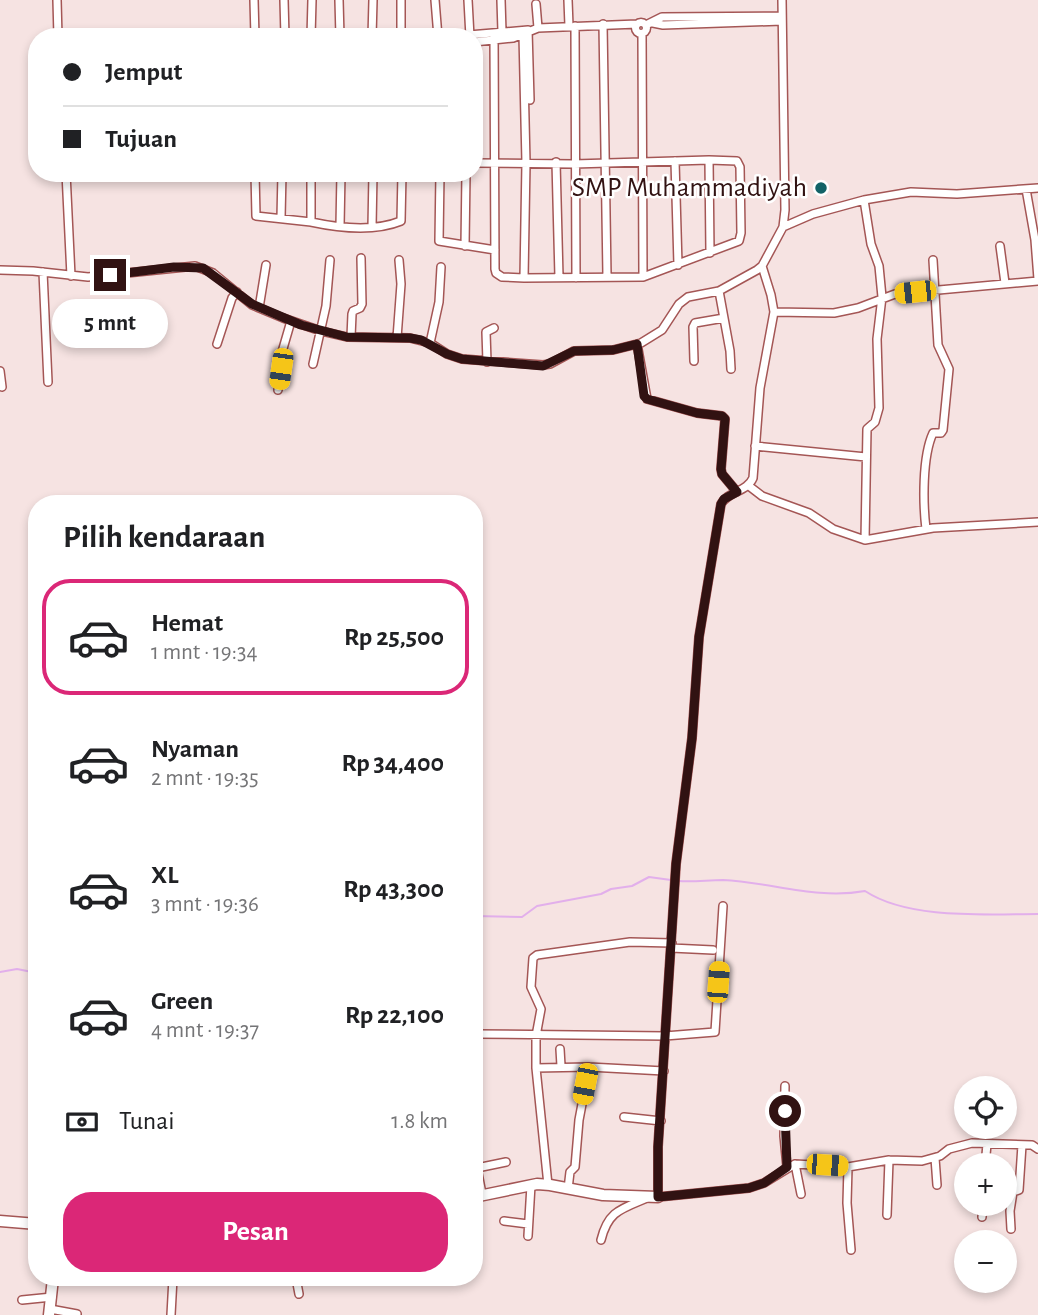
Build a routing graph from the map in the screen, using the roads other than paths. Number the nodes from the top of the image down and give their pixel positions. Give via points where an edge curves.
1 (57, 0) edge
2 (254, 0) edge
3 (284, 0) edge
4 (312, 0) edge
5 (339, 0) edge
6 (373, 0) edge
7 (401, 0) edge
8 (435, 0) edge
9 (468, 0) edge
10 (500, 0) edge
11 (568, 0) edge
12 (782, 0) edge
13 (536, 4) dead end
14 (782, 18) junction
15 (603, 24) junction
16 (637, 24) junction
17 (649, 24) junction
18 (572, 26) junction
19 (58, 28) edge
20 (255, 28) edge
21 (285, 28) edge
22 (311, 28) edge
23 (340, 28) edge
24 (372, 28) edge
25 (401, 28) edge
26 (437, 28) edge
27 (470, 28) edge
28 (538, 28) junction
29 (526, 33) junction
30 (642, 34) junction
31 (497, 36) junction
32 (483, 37) edge
33 (483, 40) edge
34 (675, 160) junction
35 (709, 160) junction
36 (641, 161) junction
37 (495, 162) junction
38 (555, 162) junction
39 (483, 163) edge
40 (528, 163) junction
41 (607, 163) junction
42 (574, 164) junction
43 (66, 182) edge
44 (255, 182) edge
45 (282, 182) edge
46 (311, 182) edge
47 (341, 182) edge
48 (373, 182) edge
49 (402, 182) edge
50 (440, 182) edge
51 (466, 182) edge
52 (1038, 187) edge
53 (1026, 188) junction
54 (864, 200) junction
55 (281, 218) junction
56 (311, 222) junction
57 (340, 226) junction
58 (372, 227) junction
59 (783, 227) junction
60 (465, 246) junction
61 (1000, 246) dead end
62 (495, 250) junction
63 (710, 253) junction
64 (361, 258) dead end
65 (330, 260) dead end
66 (400, 260) dead end
67 (933, 260) dead end
68 (265, 265) dead end
69 (678, 265) junction
70 (762, 266) junction
71 (440, 267) dead end
72 (0, 270) edge
73 (43, 272) junction
74 (71, 276) junction
75 (607, 276) junction
76 (643, 276) junction
77 (559, 277) junction
78 (524, 278) junction
79 (576, 278) junction
80 (1038, 280) edge
81 (1005, 283) junction
82 (934, 290) junction
83 (719, 291) junction
84 (235, 295) junction
85 (882, 298) junction
86 (259, 308) junction
87 (774, 312) junction
88 (724, 318) junction
89 (289, 326) junction
90 (494, 328) dead end
91 (320, 335) junction
92 (351, 337) junction
93 (397, 338) junction
94 (430, 343) junction
95 (217, 344) dead end
96 (637, 344) junction
97 (694, 361) dead end
98 (487, 362) junction
99 (313, 364) dead end
100 (731, 369) dead end
101 (0, 371) edge
102 (48, 382) dead end
103 (2, 387) dead end
104 (278, 390) dead end
105 (755, 446) junction
106 (866, 457) junction
107 (749, 486) junction
108 (737, 492) junction
109 (1038, 522) edge
110 (926, 529) junction
111 (865, 540) junction
112 (723, 906) dead end
113 (671, 946) junction
114 (713, 950) dead end
115 (483, 1034) edge
116 (536, 1036) junction
117 (665, 1036) junction
118 (560, 1049) dead end
119 (561, 1066) junction
120 (589, 1067) junction
121 (536, 1068) junction
122 (664, 1071) junction
123 (785, 1086) dead end
124 (624, 1117) dead end
125 (661, 1121) junction
126 (987, 1144) junction
127 (1022, 1145) junction
128 (1038, 1149) edge
129 (986, 1153) edge
130 (935, 1158) junction
131 (889, 1160) junction
132 (506, 1161) dead end
133 (483, 1165) edge
134 (794, 1167) junction
135 (848, 1167) junction
136 (531, 1185) junction
137 (548, 1185) junction
138 (937, 1185) dead end
139 (568, 1189) junction
140 (1017, 1190) edge
141 (483, 1194) edge
142 (802, 1194) dead end
143 (653, 1198) junction
144 (887, 1215) dead end
145 (1010, 1216) edge
146 (0, 1220) edge
147 (504, 1221) dead end
148 (28, 1223) edge
149 (528, 1224) junction
150 (1011, 1229) dead end
151 (528, 1236) dead end
152 (601, 1240) dead end
153 (851, 1250) dead end
154 (53, 1286) edge
155 (173, 1286) edge
156 (298, 1286) edge
157 (299, 1294) dead end
158 (52, 1297) junction
159 (22, 1300) dead end
160 (50, 1312) edge
161 (78, 1314) edge
162 (171, 1315) edge

1 - 19 street
2 - 20 street
3 - 21 street
4 - 22 street
5 - 23 street
6 - 24 street
7 - 25 street
8 - 26 street
9 - 27 street
10 - 31 street
11 - 18 street
12 - 14 street
13 - 28 street
14 - 17 street via 662,17
14 - 59 street
15 - 16 street
15 - 18 street
15 - 41 street
16 - 17 street
16 - 30 street via 636,31
17 - 30 street
18 - 28 street
18 - 42 street
28 - 29 street
29 - 31 street
29 - 40 street
30 - 36 street
31 - 32 street
31 - 33 street
31 - 37 street
34 - 35 street
34 - 36 street
34 - 69 street
35 - 63 street
35 - 63 street via 739,164 741,233 736,243
36 - 41 street
36 - 76 street
37 - 39 street
37 - 40 street
37 - 62 street
38 - 40 street
38 - 42 street
38 - 77 street
40 - 78 street
41 - 42 street
41 - 75 street
42 - 79 street
43 - 74 street
44 - 55 street via 256,216
45 - 55 street
46 - 56 street
47 - 57 street
48 - 58 street
49 - 58 street via 401,221
50 - 60 street via 438,239
51 - 60 street
52 - 53 street
53 - 54 street via 957,194 911,192
53 - 80 street
54 - 59 street
54 - 85 street
55 - 56 street
56 - 57 street
57 - 58 street
59 - 70 street
60 - 62 street
61 - 81 street
62 - 78 street via 499,276
63 - 69 street
64 - 92 street via 362,304 352,314
65 - 91 street
66 - 93 street
67 - 82 street
68 - 86 street
69 - 76 street
70 - 83 street
70 - 87 street
71 - 94 street via 439,302
72 - 73 street
73 - 74 street
73 - 102 street
74 - 84 street via 195,266 212,273
75 - 76 street
75 - 79 street
77 - 78 street
77 - 79 street
80 - 81 street
81 - 82 street
82 - 85 street
82 - 110 street via 938,345 950,373 943,430 933,433 929,443
83 - 88 street
83 - 96 street via 688,297 662,330
84 - 86 street
84 - 95 street
85 - 87 street via 834,313
85 - 106 street via 877,339 879,408 867,429
86 - 89 street
87 - 105 street
88 - 97 street via 695,323
88 - 100 street
89 - 91 street
89 - 104 street
90 - 98 street via 486,332
91 - 92 street
91 - 99 street
92 - 93 street
93 - 94 street
94 - 98 street via 456,357
96 - 98 street via 574,351 543,366
96 - 108 street via 647,399 725,419 721,469
101 - 103 street
105 - 106 street
105 - 107 street
106 - 111 street
107 - 108 street
107 - 111 street via 762,496 809,513 833,530
108 - 113 street via 721,504 699,637
109 - 110 street
110 - 111 street
112 - 117 street via 716,1030
113 - 114 street
113 - 116 street via 613,944 535,956 530,987 542,1013
113 - 117 street
115 - 116 street
116 - 117 street
116 - 121 street
117 - 122 street
118 - 119 street
119 - 120 street
119 - 121 street
120 - 122 street
120 - 139 street
121 - 137 street
122 - 125 street
123 - 134 street via 784,1136
124 - 125 street
125 - 143 street
126 - 127 street
126 - 129 street
126 - 130 street via 949,1149
127 - 128 street
127 - 140 street
130 - 131 street
130 - 138 street
131 - 135 street
131 - 144 street
132 - 133 street
134 - 135 street
134 - 142 street
134 - 143 street via 749,1188
135 - 153 street
136 - 137 street
136 - 141 street
136 - 149 street
137 - 139 street
139 - 143 street
143 - 152 street via 614,1214
145 - 150 street
146 - 148 street
147 - 149 street
149 - 151 street
154 - 158 street
155 - 162 street
156 - 157 street
158 - 159 street
158 - 160 street
160 - 161 street

